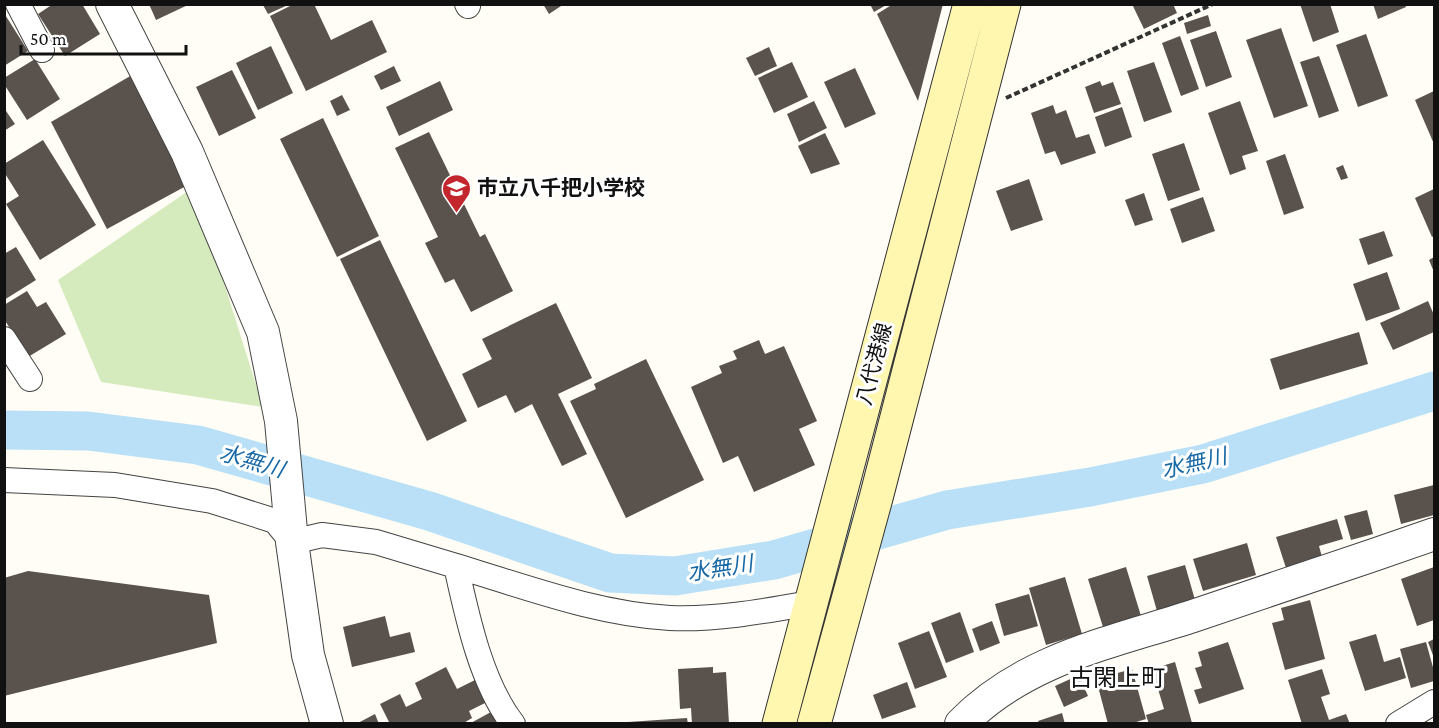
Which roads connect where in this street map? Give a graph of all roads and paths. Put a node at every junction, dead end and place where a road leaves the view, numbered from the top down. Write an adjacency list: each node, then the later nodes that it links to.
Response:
1 (18, 4): 6 (street)
2 (112, 4): 12 (street)
3 (970, 4): 14 (main road, 八代港線)
4 (1004, 4): 7 (main road, 八代港線)
5 (1214, 4): 7 (path)
6 (42, 50)
7 (978, 106): 19 (main road, 八代港線)
8 (4, 339): 9 (street)
9 (30, 379)
10 (4, 480): 12 (street)
11 (1434, 534): 20 (street)
12 (292, 542): 13 (street); 16 (street)
13 (456, 566): 14 (street); 17 (street)
14 (812, 603): 18 (main road, 八代港線)
15 (1434, 702): 21 (street)
16 (327, 723)
17 (513, 723)
18 (779, 723)
19 (814, 723)
20 (961, 723)
21 (1398, 723)

